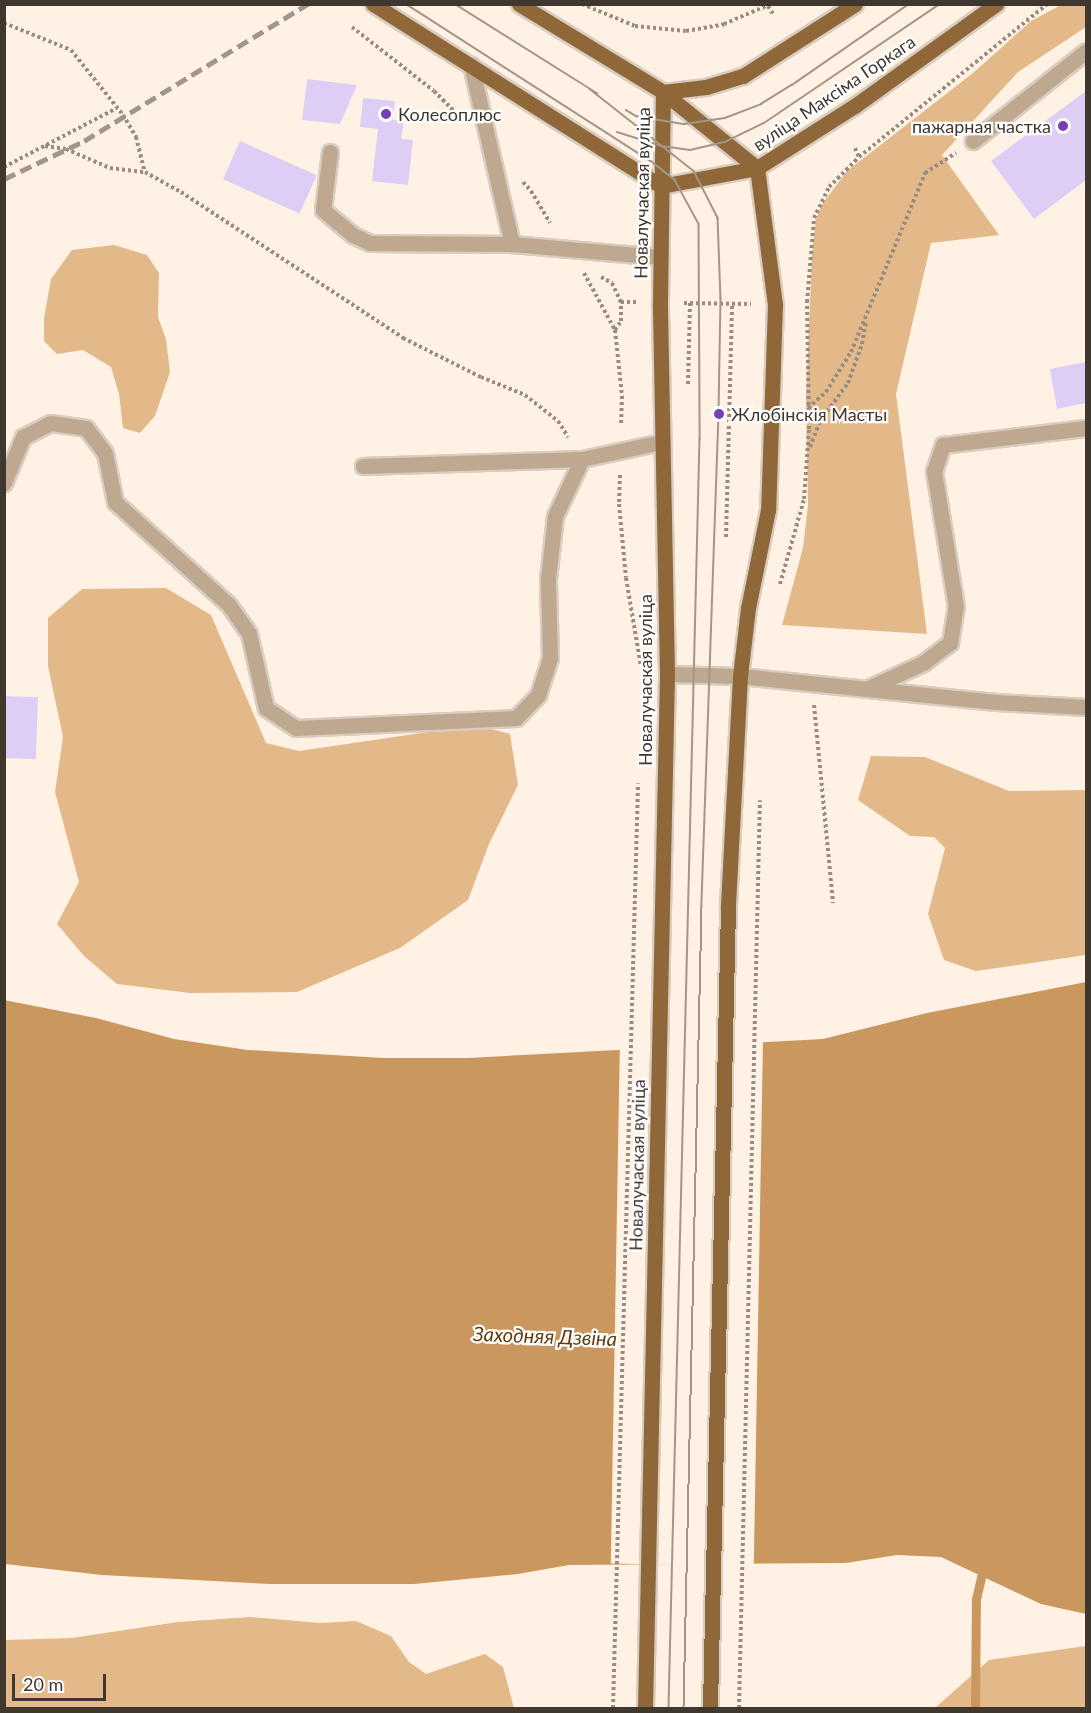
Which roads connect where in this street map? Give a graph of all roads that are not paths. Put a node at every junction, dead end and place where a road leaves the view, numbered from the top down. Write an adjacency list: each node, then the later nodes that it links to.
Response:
1 (373, 4): 6 (main road)
2 (519, 4): 7 (main road)
3 (855, 4): 7 (main road)
4 (996, 4): 10 (main road, вуліца Максіма Горкага)
5 (1086, 51): 8 (lane)
6 (471, 65): 11 (main road); 12 (lane)
7 (663, 92): 10 (main road, Новалучаская вуліца); 11 (main road, Новалучаская вуліца)
8 (973, 141)
9 (330, 152): 12 (lane)
10 (757, 168): 11 (main road, вуліца Максіма Горкага); 20 (main road)
11 (661, 186): 13 (main road, Новалучаская вуліца)
12 (512, 244): 13 (lane)
13 (660, 257): 15 (main road, Новалучаская вуліца)
14 (1086, 428): 21 (lane)
15 (661, 442): 16 (lane); 19 (main road, Новалучаская вуліца)
16 (582, 459): 17 (lane); 18 (lane)
17 (363, 466)
18 (4, 483)
19 (668, 674): 20 (lane); 23 (main road, Новалучаская вуліца)
20 (740, 676): 21 (lane); 24 (main road)
21 (866, 689): 22 (lane)
22 (1086, 707)
23 (645, 1708)
24 (710, 1708)

